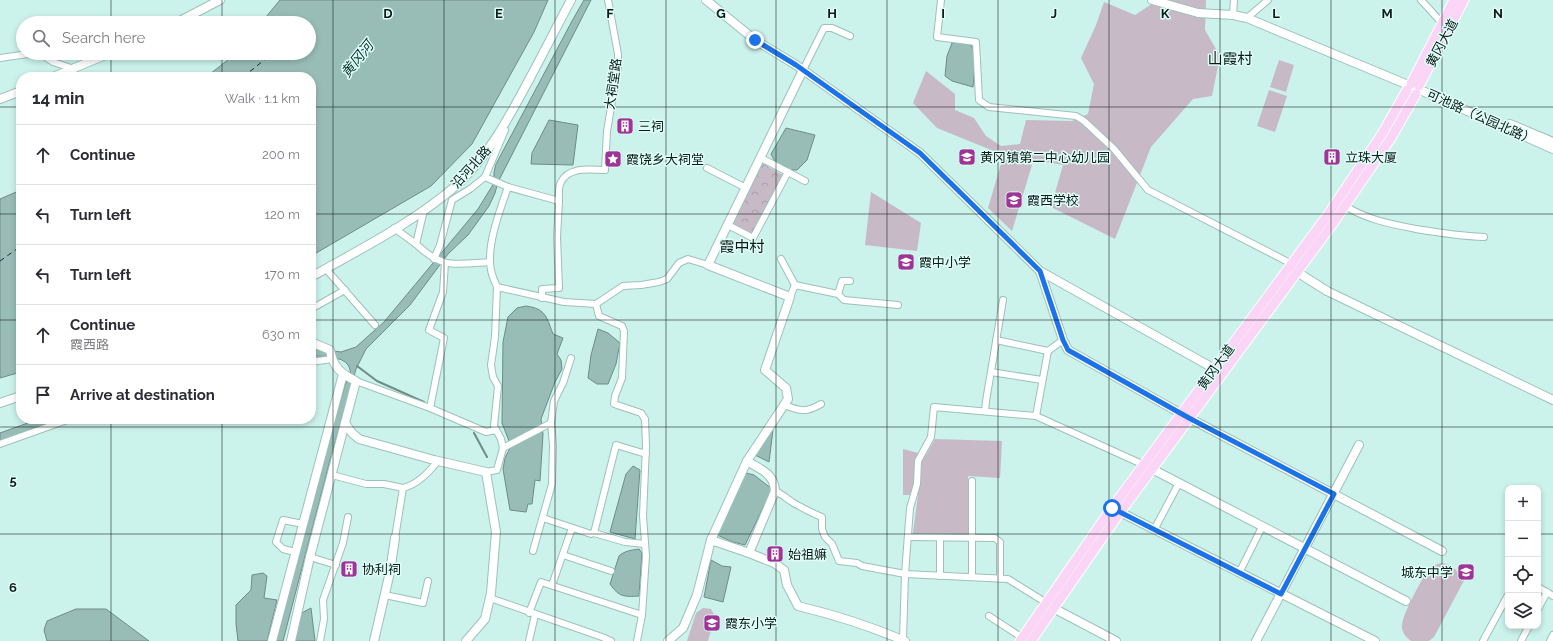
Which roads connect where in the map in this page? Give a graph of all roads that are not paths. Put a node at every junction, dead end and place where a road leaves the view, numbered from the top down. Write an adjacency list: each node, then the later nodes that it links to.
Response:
1 (220, 0): 13 (street)
2 (571, 0): 27 (street, 沿河北路)
3 (608, 0): 37 (street, 大祠堂路)
4 (707, 0): 22 (street)
5 (941, 0): 48 (street)
6 (1152, 0): 12 (street)
7 (1234, 0): 12 (street)
8 (1268, 0): 14 (street)
9 (1420, 0): 15 (street)
10 (1454, 0): 24 (main road, 黄冈大道)
11 (1464, 0): 24 (main road, 黄冈大道)
12 (1233, 15): 14 (street)
13 (189, 16)
14 (1247, 18): 24 (street)
15 (1442, 22)
16 (850, 36): 22 (street)
17 (16, 56): 18 (street)
18 (0, 58)
19 (50, 60): 21 (street)
20 (94, 60): 21 (street)
21 (74, 69): 23 (street)
22 (803, 70): 30 (street); 51 (street)
23 (66, 72)
24 (1412, 86): 28 (street, 可池路（公园北路）); 29 (street, 可池路（公园北路）); 150 (main road, 黄冈大道); 161 (main road, 黄冈大道)
25 (16, 92): 26 (street)
26 (0, 99)
27 (511, 114): 33 (street); 39 (street, 沿河北路)
28 (1553, 142)
29 (1553, 149)
30 (761, 158): 32 (street); 36 (street)
31 (707, 168): 36 (street)
32 (788, 172): 34 (street); 40 (street)
33 (485, 176): 35 (street); 44 (street)
34 (805, 181)
35 (508, 188): 37 (street); 46 (street)
36 (746, 188): 40 (street)
37 (559, 201): 60 (street)
38 (1345, 206): 42 (street)
39 (424, 210): 41 (street, 沿河北路); 43 (street)
40 (728, 225): 49 (street)
41 (394, 228): 43 (street); 50 (street, 沿河北路)
42 (1484, 237)
43 (416, 244): 44 (street)
44 (435, 259): 47 (street)
45 (781, 259): 55 (street)
46 (490, 262): 47 (street); 56 (street)
47 (444, 263): 83 (street)
48 (1290, 263)
49 (708, 265): 59 (street); 62 (street)
50 (326, 269): 53 (street, 沿河北路); 57 (street)
51 (1040, 271): 67 (street); 73 (street)
52 (1297, 272): 79 (street)
53 (316, 275)
54 (850, 281): 58 (street)
55 (795, 284): 58 (street); 59 (street)
56 (497, 288): 60 (street); 89 (street)
57 (344, 290): 64 (street); 65 (street)
58 (838, 294): 63 (street)
59 (790, 297): 82 (street)
60 (542, 298): 62 (street)
61 (1003, 300): 66 (street)
62 (596, 304): 93 (street)
63 (898, 305)
64 (316, 306)
65 (376, 325)
66 (996, 340): 69 (street); 74 (street)
67 (1063, 340): 69 (street); 104 (street)
68 (316, 344): 71 (street)
69 (1048, 351): 76 (street)
70 (571, 358): 87 (street)
71 (332, 359): 72 (street); 75 (street)
72 (316, 361)
73 (1213, 368)
74 (991, 372): 76 (street); 84 (street)
75 (343, 374): 77 (street); 108 (street)
76 (1042, 380): 85 (street)
77 (356, 381): 83 (street); 86 (street)
78 (16, 398): 80 (street)
79 (1553, 400)
80 (0, 403)
81 (821, 404): 82 (street)
82 (784, 405): 95 (street)
83 (430, 408): 89 (street)
84 (985, 411): 85 (street); 113 (street)
85 (1036, 416): 96 (street)
86 (345, 423): 94 (street); 99 (street)
87 (551, 423): 92 (street); 107 (street)
88 (56, 424): 90 (street)
89 (496, 430): 92 (street)
90 (0, 444)
91 (1359, 445): 104 (street)
92 (503, 448): 98 (street)
93 (646, 454): 112 (street); 118 (street)
94 (438, 461): 98 (street); 102 (street)
95 (747, 461): 103 (street); 117 (street)
96 (1142, 464)
97 (1152, 469): 101 (street)
98 (486, 472): 139 (street)
99 (332, 475): 102 (street); 125 (street)
100 (972, 481): 116 (street)
101 (1179, 483): 109 (street); 111 (street)
102 (403, 488): 114 (street)
103 (775, 491): 123 (street); 129 (street)
104 (1334, 494): 119 (street); 121 (street)
105 (1112, 508): 111 (street)
106 (348, 517): 126 (street)
107 (542, 518): 110 (street); 120 (street)
108 (303, 524): 122 (street); 122 (street)
109 (1262, 527): 119 (street); 128 (street)
110 (572, 528): 112 (street); 124 (street)
111 (1154, 530): 128 (street)
112 (594, 533): 118 (street)
113 (908, 537): 115 (street); 129 (street)
114 (395, 538): 136 (street)
115 (940, 538): 116 (street); 130 (street)
116 (972, 538): 131 (street); 132 (street)
117 (711, 540): 123 (street); 160 (street)
118 (645, 544): 146 (street)
119 (1305, 549): 137 (street); 140 (street)
120 (532, 551)
121 (1442, 551)
122 (295, 552): 152 (street)
123 (749, 553): 151 (street)
124 (563, 555): 127 (street); 134 (street)
125 (310, 557): 126 (street); 153 (street)
126 (336, 564): 154 (street)
127 (611, 571)
128 (1239, 573): 137 (street)
129 (905, 574): 130 (street); 151 (street)
130 (940, 576): 131 (street)
131 (972, 577): 132 (street)
132 (1000, 578): 142 (street)
133 (428, 581): 136 (street)
134 (552, 585): 145 (street); 146 (street)
135 (1541, 589): 138 (street)
136 (385, 594): 155 (street)
137 (1281, 594): 163 (street); 164 (street)
138 (1550, 594): 143 (street)
139 (490, 598): 145 (street); 156 (street)
140 (1406, 601)
141 (1505, 601): 165 (street)
142 (1045, 602)
143 (1541, 605)
144 (1055, 609): 162 (street)
145 (532, 614): 157 (street); 158 (street)
146 (642, 615): 159 (street)
147 (989, 616): 150 (street)
148 (1527, 629): 166 (street)
149 (1553, 635): 167 (street)
150 (1021, 639)
151 (904, 640)
152 (272, 641)
153 (291, 641)
154 (320, 641)
155 (374, 641)
156 (466, 641)
157 (529, 641)
158 (611, 641)
159 (637, 641)
160 (668, 641)
161 (1031, 641)
162 (1116, 641)
163 (1256, 641)
164 (1375, 641)
165 (1483, 641)
166 (1521, 641)
167 (1550, 641)

